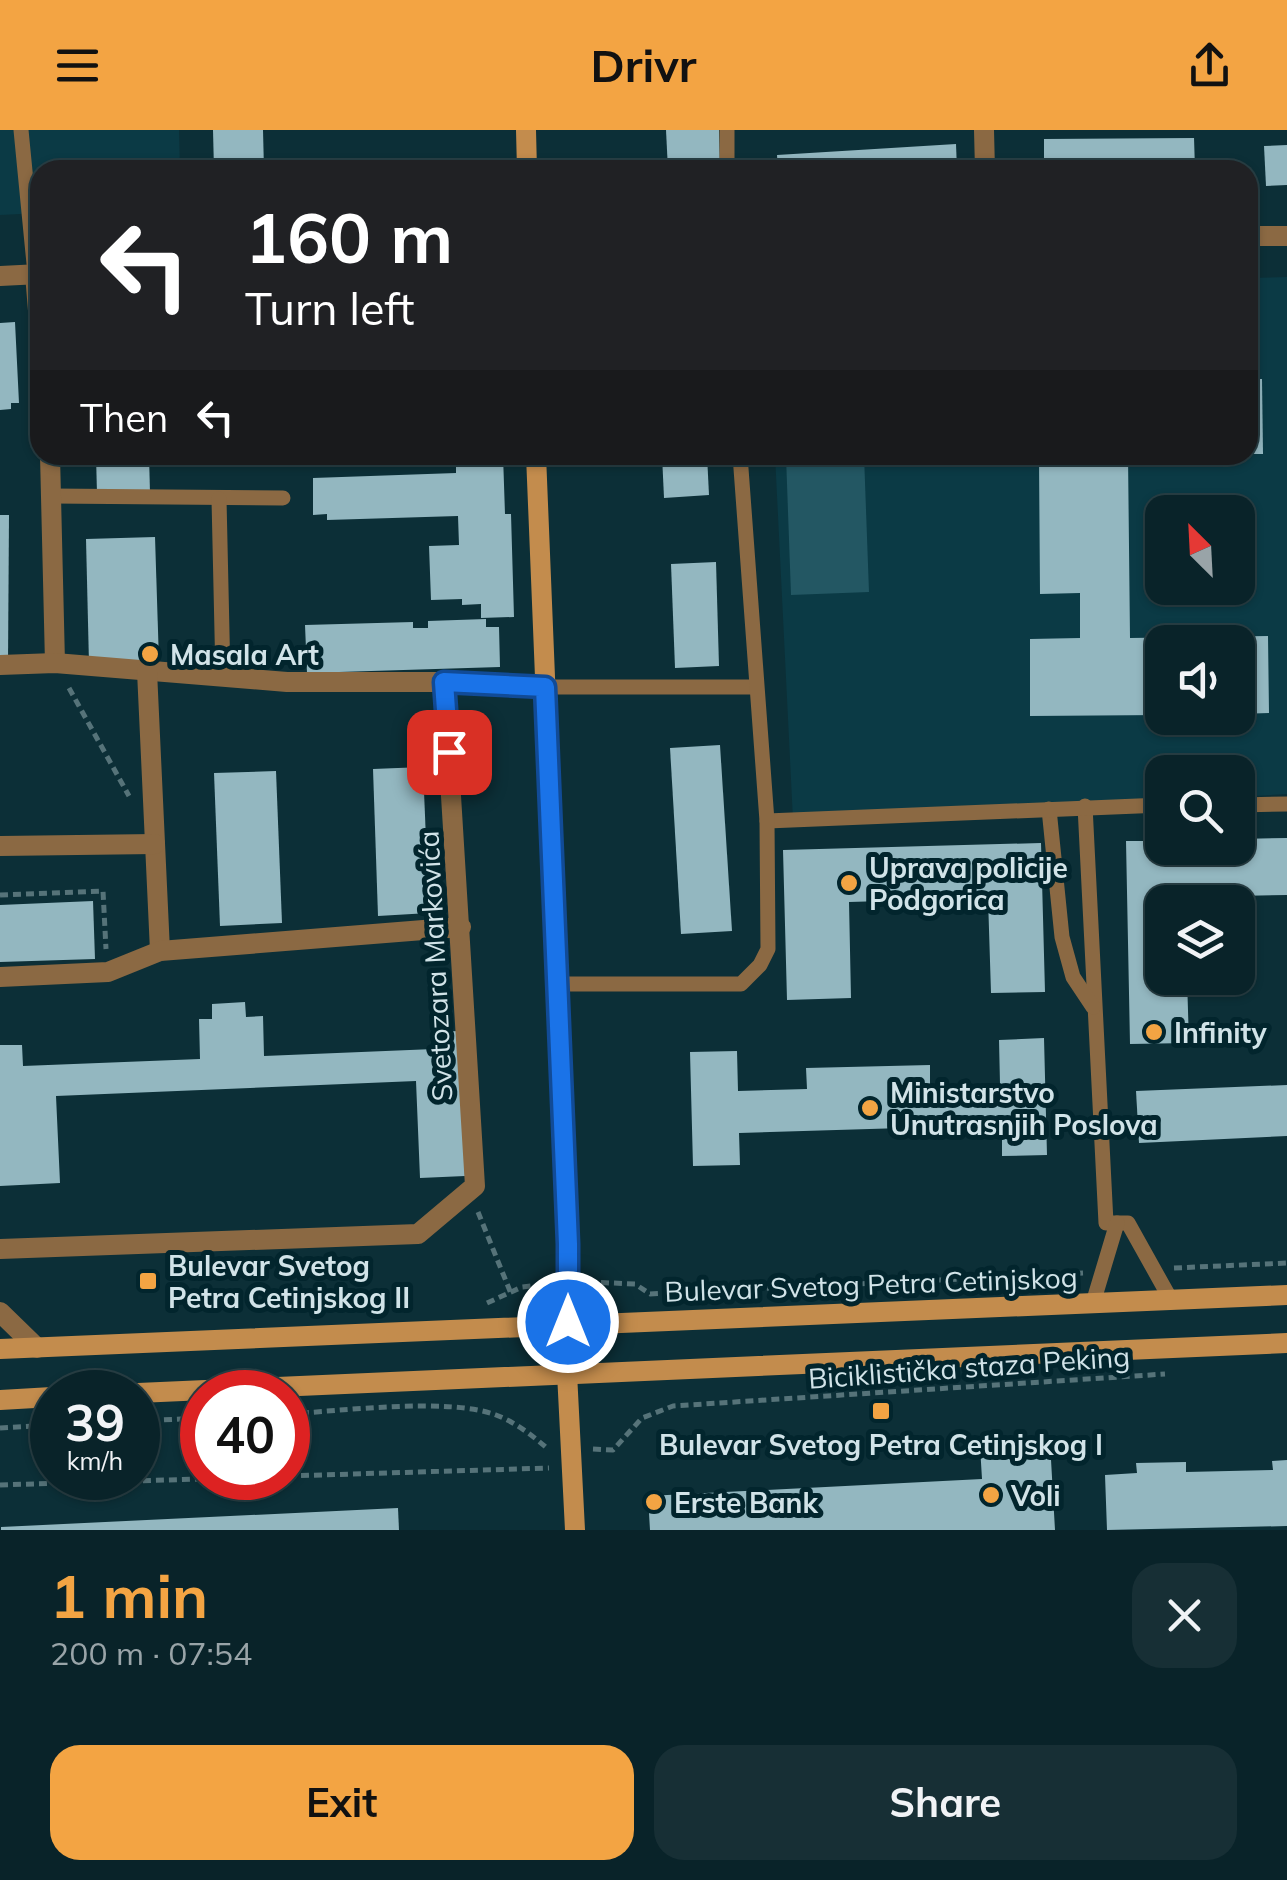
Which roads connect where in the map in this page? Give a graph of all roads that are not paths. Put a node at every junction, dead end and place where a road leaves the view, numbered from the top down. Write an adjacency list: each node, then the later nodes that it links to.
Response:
1 (21, 130): 8 (lane)
2 (526, 130): 5 (main road)
3 (727, 130): 6 (lane)
4 (984, 130): 7 (street)
5 (527, 160)
6 (727, 160)
7 (985, 160)
8 (30, 206)
9 (1258, 236): 10 (street)
10 (1287, 236)
11 (30, 274): 12 (street)
12 (0, 276)
13 (50, 465): 16 (street)
14 (536, 465): 24 (main road)
15 (741, 465): 25 (lane)
16 (52, 496): 17 (lane); 19 (street)
17 (219, 498): 18 (lane); 22 (lane)
18 (284, 498)
19 (55, 663): 20 (street); 21 (street)
20 (0, 664)
21 (146, 670): 22 (street); 32 (street)
22 (223, 677): 23 (street)
23 (444, 682): 24 (street); 34 (street, Svetozara Markovića)
24 (545, 687): 25 (lane); 37 (main road)
25 (755, 687): 31 (lane)
26 (1287, 804): 28 (lane)
27 (1145, 805): 29 (lane)
28 (1255, 805)
29 (1085, 806): 30 (lane); 38 (lane)
30 (1049, 809): 31 (lane); 38 (lane)
31 (767, 821): 37 (lane)
32 (155, 844): 33 (street); 35 (street)
33 (0, 846)
34 (460, 927): 35 (street); 40 (street, Svetozara Markovića)
35 (160, 950): 36 (street)
36 (0, 977)
37 (558, 984): 45 (main road)
38 (1095, 1010): 39 (lane)
39 (1123, 1222): 42 (lane); 43 (lane)
40 (0, 1249)
41 (1287, 1294): 42 (main road, Bulevar Svetog Petra Cetinjskog)
42 (1170, 1300): 43 (main road, Bulevar Svetog Petra Cetinjskog)
43 (1093, 1303): 45 (main road, Bulevar Svetog Petra Cetinjskog)
44 (0, 1312): 47 (street)
45 (568, 1322): 47 (main road, Bulevar Svetog Petra Cetinjskog); 49 (main road)
46 (1287, 1344): 49 (main road)
47 (37, 1348): 48 (main road, Bulevar Svetog Petra Cetinjskog)
48 (0, 1349)
49 (568, 1373): 50 (main road); 53 (main road)
50 (160, 1392)
51 (30, 1398): 52 (main road)
52 (0, 1400)
53 (575, 1530)

